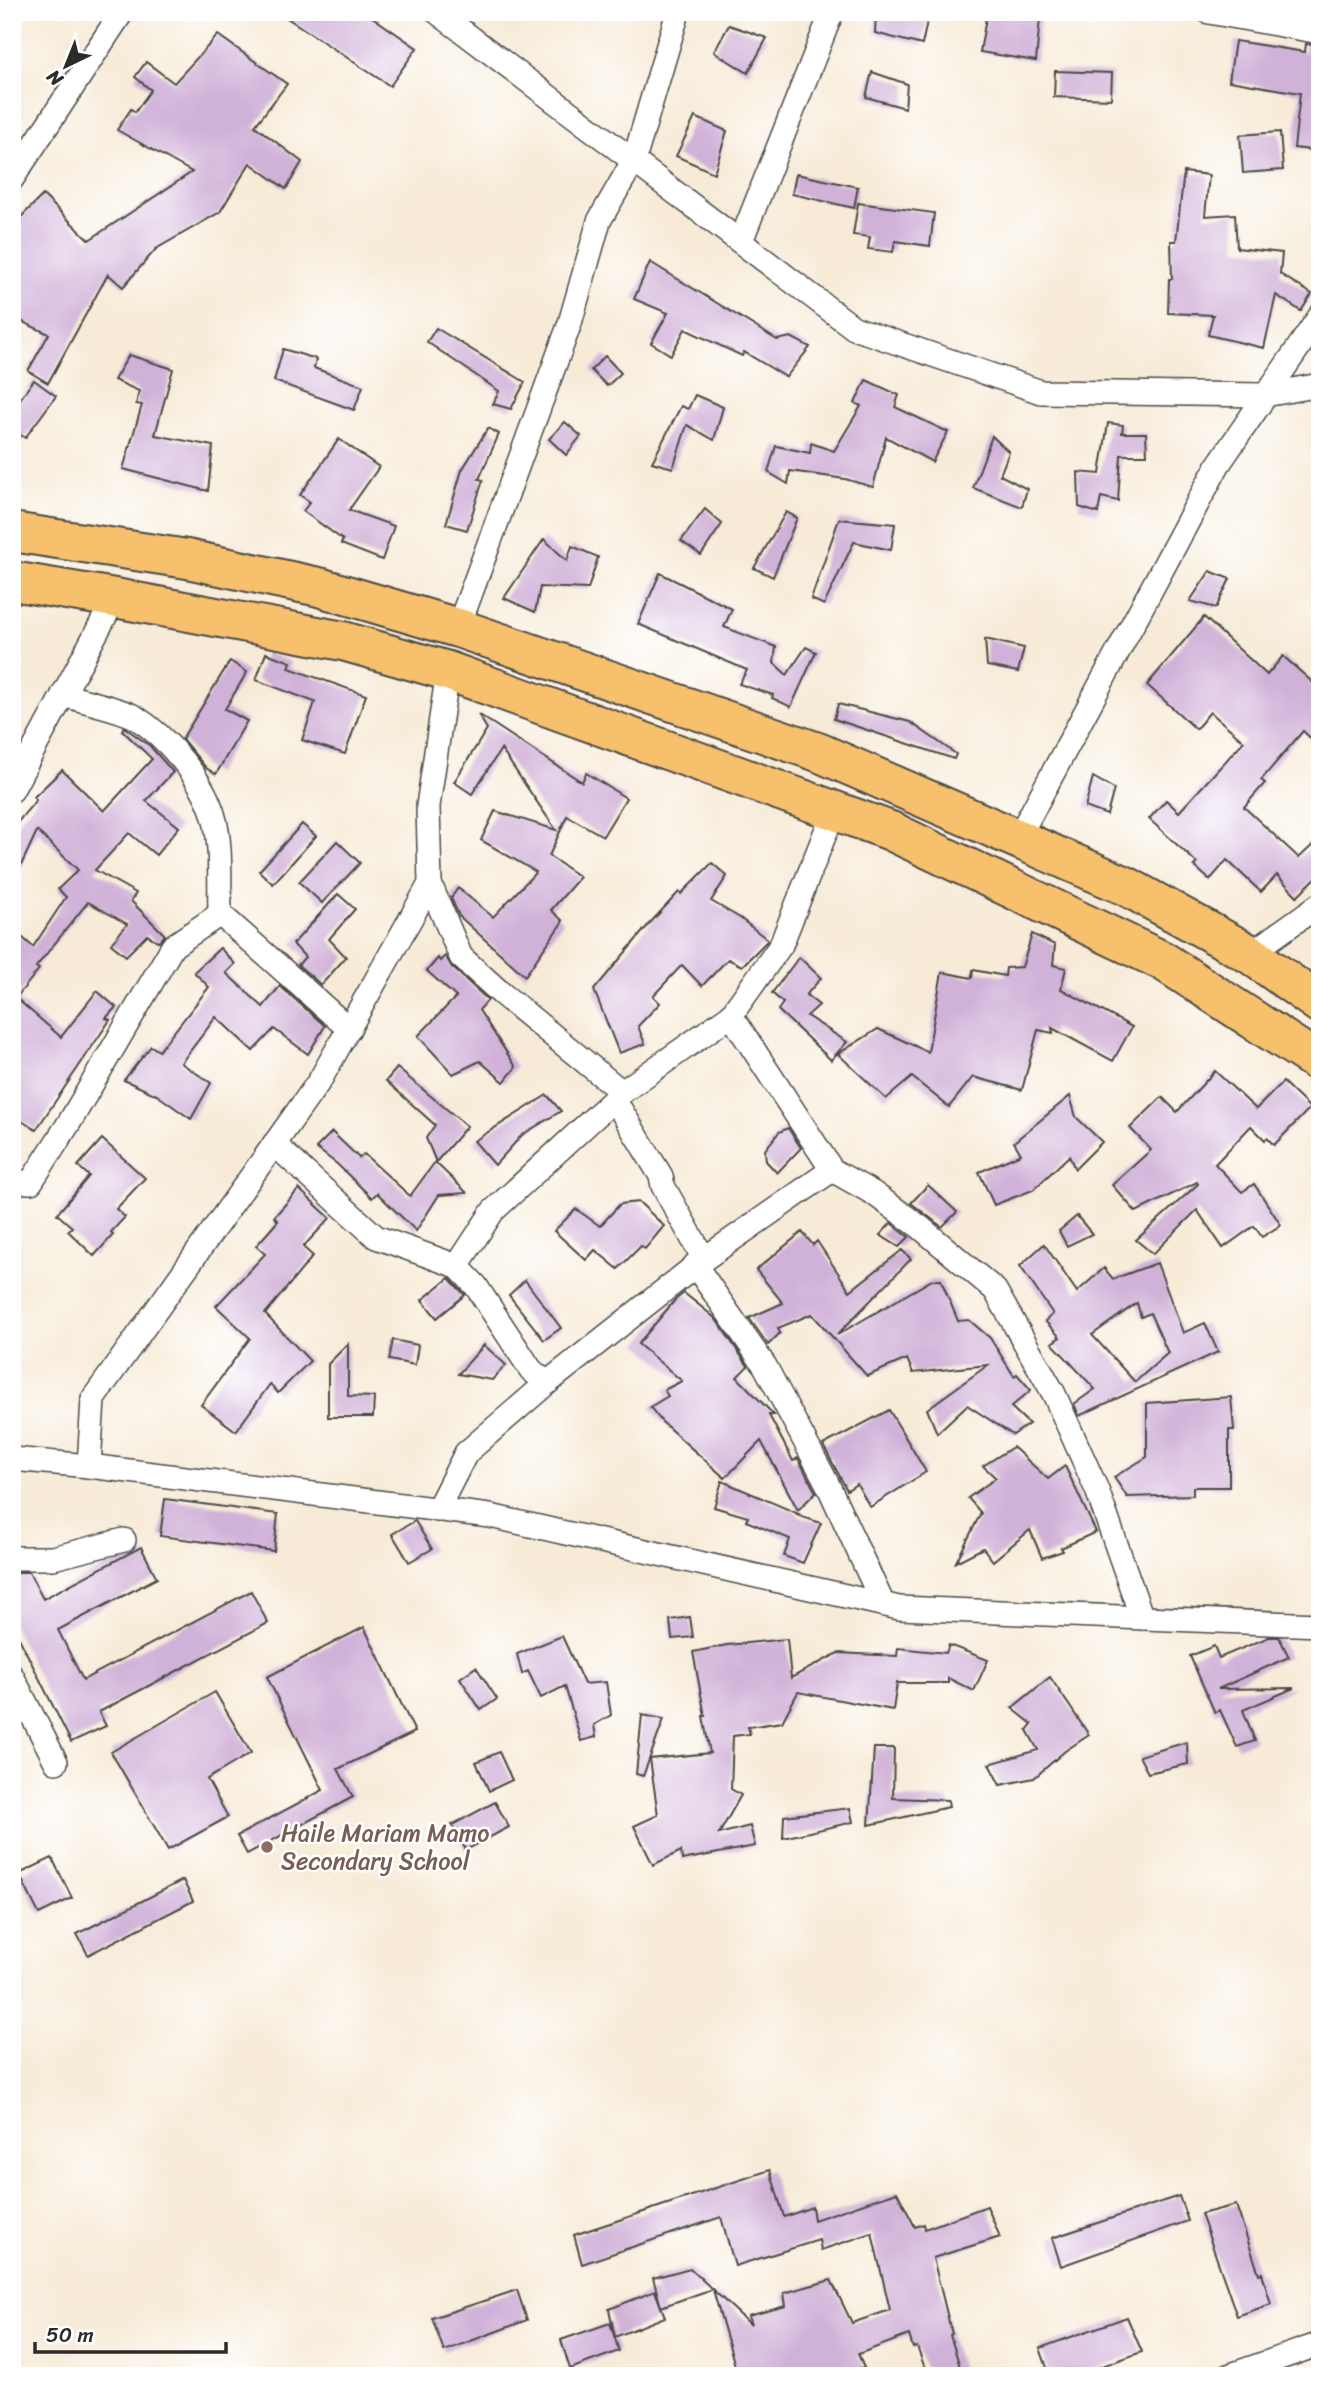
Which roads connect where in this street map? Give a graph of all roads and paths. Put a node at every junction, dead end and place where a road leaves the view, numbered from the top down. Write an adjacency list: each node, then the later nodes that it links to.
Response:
1 (121, 12): 8 (street)
2 (437, 12): 7 (street)
3 (678, 12): 7 (street)
4 (832, 12): 9 (street)
5 (1209, 12): 6 (street)
6 (1320, 32)
7 (634, 160): 9 (street); 16 (street)
8 (12, 179)
9 (741, 241): 12 (street)
10 (1320, 316): 12 (street)
11 (1320, 384): 12 (street)
12 (1265, 395): 21 (street)
13 (12, 531): 16 (highway)
14 (12, 582): 15 (highway)
15 (115, 598): 17 (highway); 18 (street)
16 (458, 628): 21 (highway)
17 (448, 671): 20 (highway); 22 (street)
18 (63, 695): 19 (street); 24 (street)
19 (12, 790)
20 (834, 811): 27 (street); 29 (highway)
21 (1017, 838): 25 (highway)
22 (430, 884): 28 (street); 30 (street)
23 (1320, 904): 25 (street)
24 (220, 914): 28 (street); 33 (street)
25 (1250, 954): 26 (highway)
26 (1320, 1004)
27 (731, 1015): 30 (street); 32 (street)
28 (349, 1029): 31 (street)
29 (1320, 1063)
30 (618, 1096): 34 (street); 35 (street)
31 (274, 1144): 35 (street); 38 (street)
32 (832, 1170): 34 (street); 43 (street)
33 (12, 1182)
34 (699, 1262): 36 (street); 42 (street)
35 (457, 1266): 36 (street)
36 (547, 1383): 39 (street)
37 (12, 1459): 38 (street)
38 (89, 1466): 39 (street)
39 (437, 1510): 42 (street)
40 (124, 1540): 41 (street)
41 (12, 1558)
42 (883, 1604): 43 (street)
43 (1142, 1618): 44 (street)
44 (1320, 1625)
45 (12, 1676): 46 (street)
46 (56, 1762)
47 (1320, 2344): 48 (street)
48 (1228, 2376)

